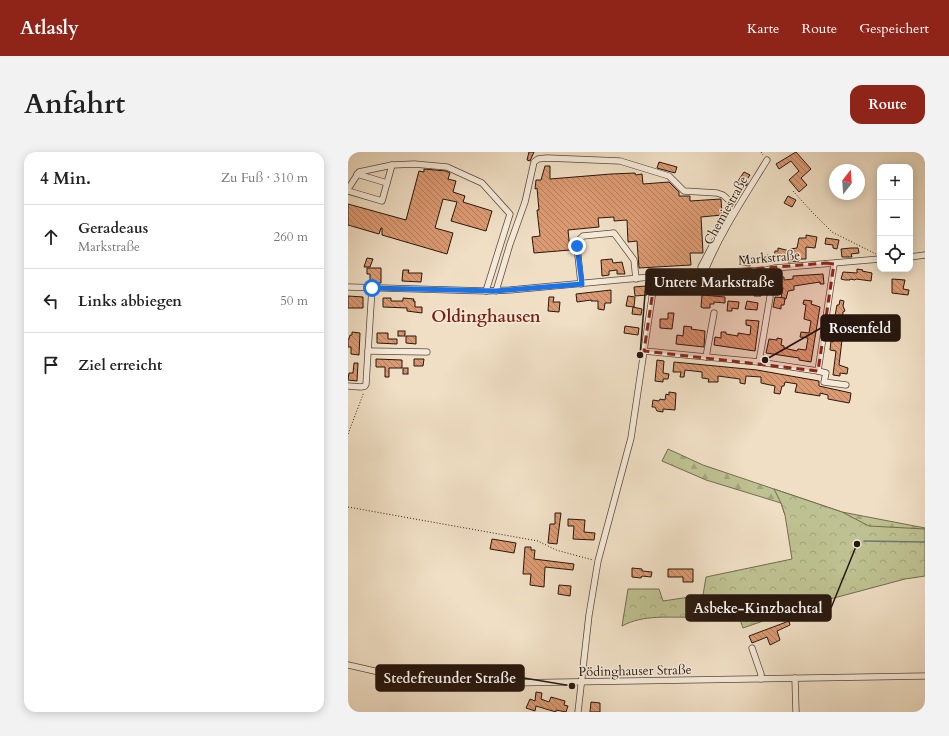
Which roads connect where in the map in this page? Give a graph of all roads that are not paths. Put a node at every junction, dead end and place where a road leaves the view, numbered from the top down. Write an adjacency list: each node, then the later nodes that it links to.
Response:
1 (767, 160): 10 (street, Chemiestraße)
2 (392, 165): 3 (street); 4 (street); 16 (street)
3 (357, 174): 4 (street); 5 (street)
4 (387, 183): 5 (street)
5 (348, 190)
6 (925, 255): 8 (street)
7 (877, 257): 9 (street, Markstraße)
8 (913, 257)
9 (834, 264): 10 (street, Markstraße); 25 (street)
10 (704, 273): 11 (street, Markstraße); 17 (street)
11 (655, 277): 12 (street, Markstraße); 21 (street)
12 (636, 279): 13 (street, Markstraße); 13 (street)
13 (582, 284): 17 (street, Markstraße)
14 (348, 287): 15 (street, Markstraße)
15 (372, 288): 16 (street, Markstraße); 20 (street)
16 (486, 291): 17 (street, Markstraße)
17 (496, 291)
18 (770, 297): 24 (street)
19 (714, 313): 23 (street)
20 (368, 351): 22 (street); 27 (street)
21 (644, 351): 23 (street); 33 (street)
22 (427, 352)
23 (706, 357): 24 (street)
24 (759, 362): 25 (street)
25 (818, 371): 26 (street)
26 (846, 385)
27 (348, 386)
28 (752, 648): 32 (street)
29 (348, 665): 33 (street, Pödinghauser Straße)
30 (925, 676): 31 (street, Pödinghauser Straße)
31 (796, 678): 32 (street, Pödinghauser Straße); 35 (street)
32 (761, 679): 33 (street, Pödinghauser Straße)
33 (581, 682): 34 (street)
34 (578, 712)
35 (796, 712)

